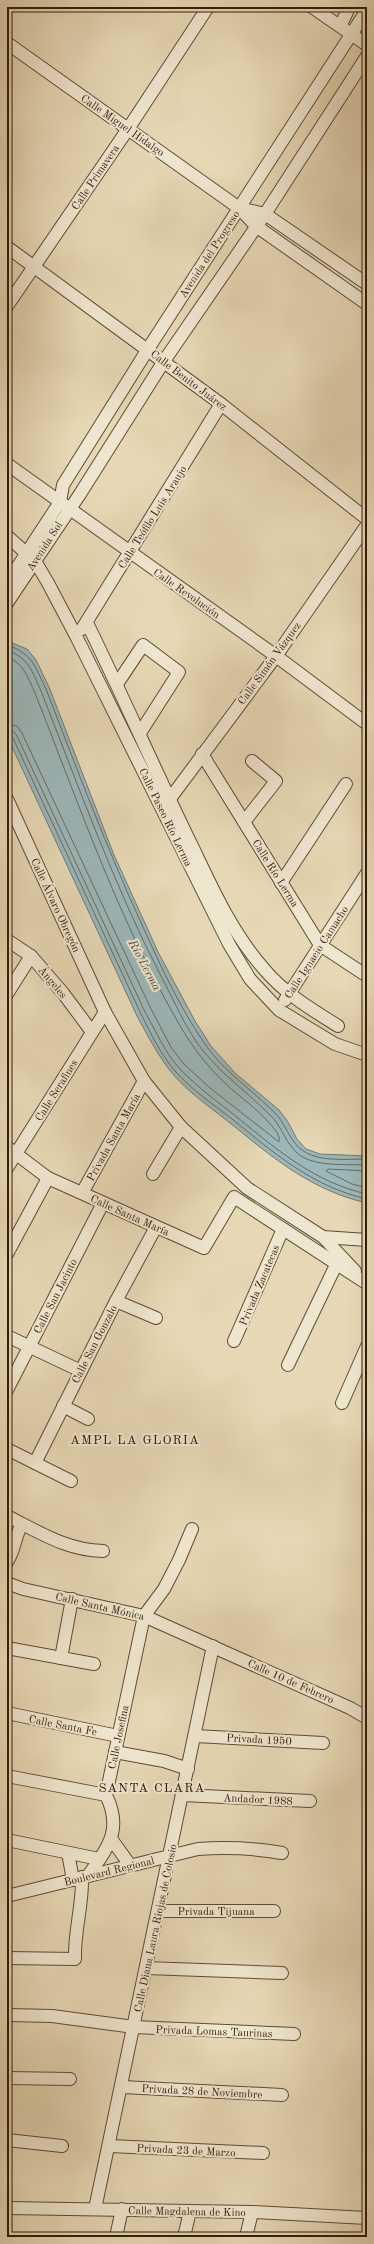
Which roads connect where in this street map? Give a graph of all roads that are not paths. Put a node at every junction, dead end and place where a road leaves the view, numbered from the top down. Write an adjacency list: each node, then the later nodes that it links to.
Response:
1 (208, 7): 10 (street, Calle Primavera)
2 (312, 7): 5 (street)
3 (345, 7): 5 (street)
4 (367, 10): 6 (street, Avenida del Progreso)
5 (340, 26): 6 (street)
6 (351, 34): 8 (street); 11 (street, Avenida del Progreso)
7 (7, 43): 10 (street, Calle Miguel Hidalgo)
8 (367, 45)
9 (367, 56): 12 (street, Avenida del Progreso)
10 (128, 129): 11 (street, Calle Miguel Hidalgo); 15 (street, Calle Primavera)
11 (238, 208): 12 (street); 13 (street); 19 (street, Avenida del Progreso)
12 (265, 214): 13 (street, Avenida del Progreso); 16 (street)
13 (256, 226): 17 (street); 20 (street, Avenida del Progreso)
14 (7, 246): 15 (street, Calle Benito Juárez)
15 (34, 266): 18 (street, Calle Primavera); 19 (street, Calle Benito Juárez)
16 (367, 284)
17 (367, 304)
18 (7, 306)
19 (148, 349): 20 (street, Calle Benito Juárez); 23 (street, Avenida del Progreso)
20 (164, 361): 21 (street, Calle Benito Juárez); 23 (street, Avenida del Progreso)
21 (221, 404): 24 (street, Calle Benito Juárez); 26 (street, Calle Teófilo Luis Araujo)
22 (7, 464): 23 (street, Calle Revolución)
23 (64, 505): 26 (street, Calle Revolución); 27 (street, Avenida Sol)
24 (366, 517): 30 (street, Calle Simón Vázquez)
25 (7, 536): 27 (street, Calle Paseo Río Lerma)
26 (130, 552): 30 (street, Calle Revolución); 31 (street, Calle Teófilo Luis Araujo)
27 (30, 557): 28 (street, Avenida Sol); 48 (street, Calle Paseo Río Lerma)
28 (13, 579): 29 (street, Avenida Sol)
29 (7, 602)
30 (276, 656): 32 (street, Calle Revolución); 34 (street, Calle Simón Vázquez)
31 (117, 684): 33 (street); 33 (street)
32 (366, 720)
33 (140, 733): 38 (street)
34 (202, 754): 38 (street, Calle Simón Vázquez); 39 (street, Calle Río Lerma)
35 (252, 761): 39 (street)
36 (346, 784): 41 (street)
37 (7, 799): 49 (street, Calle Álvaro Obregón)
38 (169, 800): 47 (street)
39 (244, 822): 41 (street, Calle Río Lerma)
40 (367, 874): 43 (street, Calle Ignacio Camacho)
41 (282, 883): 43 (street, Calle Río Lerma)
42 (7, 940): 44 (street, Ángeles)
43 (320, 945): 45 (street, Calle Río Lerma); 47 (street, Calle Ignacio Camacho)
44 (31, 956): 46 (street); 51 (street, Ángeles)
45 (367, 976)
46 (7, 994)
47 (289, 994): 48 (street, Calle Ignacio Camacho); 50 (street)
48 (279, 1010): 52 (street, Calle Paseo Río Lerma)
49 (105, 1012): 51 (street, Calle Serafines); 53 (street, Calle Álvaro Obregón)
50 (338, 1026)
51 (92, 1032): 55 (street, Calle Serafines)
52 (367, 1055)
53 (144, 1081): 54 (street, Calle Álvaro Obregón); 59 (street, Privada Santa María)
54 (181, 1127): 57 (street); 63 (street, Calle Álvaro Obregón)
55 (12, 1151): 56 (street, Calle Serafines); 58 (street, Calle Santa María)
56 (7, 1168)
57 (153, 1174)
58 (48, 1178): 59 (street, Calle Santa María); 65 (street)
59 (82, 1193): 60 (street, Calle Santa María)
60 (103, 1203): 61 (street, Calle Santa María); 73 (street, Calle San Jacinto)
61 (156, 1227): 62 (street, Calle Santa María); 68 (street, Calle San Gonzalo)
62 (283, 1229): 66 (street); 71 (street, Privada Zacatecas)
63 (323, 1237): 64 (street); 67 (street)
64 (367, 1240)
65 (7, 1254)
66 (336, 1265): 67 (street); 74 (street)
67 (367, 1283)
68 (116, 1301): 69 (street); 75 (street, Calle San Gonzalo)
69 (156, 1318)
70 (7, 1336): 73 (street)
71 (234, 1341)
72 (367, 1346): 77 (street)
73 (29, 1347): 75 (street); 76 (street, Calle San Jacinto)
74 (288, 1365)
75 (81, 1371): 78 (street, Calle San Gonzalo)
76 (7, 1390)
77 (342, 1403)
78 (63, 1406): 79 (street); 81 (street, Calle San Gonzalo)
79 (88, 1419)
80 (7, 1449): 81 (street)
81 (35, 1463): 82 (street)
82 (71, 1481)
83 (7, 1516): 84 (street)
84 (22, 1524): 86 (street); 87 (street)
85 (192, 1529): 90 (street)
86 (103, 1551)
87 (7, 1562)
88 (7, 1583): 89 (street, Calle Santa Mónica)
89 (72, 1599): 90 (street, Calle Santa Mónica); 93 (street)
90 (144, 1616): 91 (street, Calle Santa Mónica); 97 (street, Calle Josefina)
91 (213, 1646): 96 (street, Calle 10 de Febrero); 98 (street, Calle Diana Laura Riojas de Colosio)
92 (7, 1648): 93 (street)
93 (61, 1658): 94 (street)
94 (94, 1664)
95 (7, 1714): 97 (street, Calle Santa Fe)
96 (367, 1718)
97 (118, 1736): 100 (street, Calle Josefina)
98 (194, 1736): 99 (street, Privada 1950); 101 (street, Calle Diana Laura Riojas de Colosio)
99 (323, 1743)
100 (115, 1752): 101 (street); 103 (street, Calle Josefina)
101 (188, 1769): 104 (street, Calle Diana Laura Riojas de Colosio)
102 (7, 1776): 103 (street)
103 (106, 1795): 107 (street)
104 (182, 1795): 105 (street, Andador 1988); 110 (street, Calle Diana Laura Riojas de Colosio)
105 (310, 1801)
106 (7, 1840): 108 (street)
107 (112, 1840): 111 (street); 112 (street)
108 (68, 1853): 111 (street); 113 (street)
109 (282, 1853): 110 (street, Boulevard Regional)
110 (170, 1855): 112 (street, Boulevard Regional); 115 (street, Calle Diana Laura Riojas de Colosio)
111 (99, 1859): 113 (street)
112 (130, 1865): 113 (street, Boulevard Regional)
113 (81, 1878): 114 (street, Boulevard Regional); 117 (street)
114 (7, 1896)
115 (158, 1911): 116 (street, Privada Tijuana); 118 (street, Calle Diana Laura Riojas de Colosio)
116 (274, 1911)
117 (7, 1958)
118 (146, 1968): 119 (street); 121 (street, Calle Diana Laura Riojas de Colosio)
119 (282, 1973)
120 (7, 2014): 121 (street, Privada Lomas Taurinas)
121 (134, 2027): 122 (street, Privada Lomas Taurinas); 125 (street, Calle Diana Laura Riojas de Colosio)
122 (294, 2034)
123 (7, 2078): 124 (street)
124 (70, 2079)
125 (122, 2087): 126 (street, Privada 28 de Noviembre); 129 (street, Calle Diana Laura Riojas de Colosio)
126 (282, 2095)
127 (7, 2140): 128 (street)
128 (62, 2146)
129 (110, 2146): 130 (street, Privada 23 de Marzo); 132 (street, Calle Diana Laura Riojas de Colosio)
130 (263, 2153)
131 (7, 2208): 132 (street, Calle Magdalena de Kino)
132 (95, 2209): 133 (street, Calle Magdalena de Kino)
133 (122, 2209): 134 (street, Calle Magdalena de Kino); 137 (street)
134 (190, 2211): 135 (street, Calle Magdalena de Kino); 138 (street)
135 (252, 2212): 136 (street, Calle Magdalena de Kino); 139 (street)
136 (367, 2218)
137 (116, 2237)
138 (184, 2237)
139 (246, 2237)

